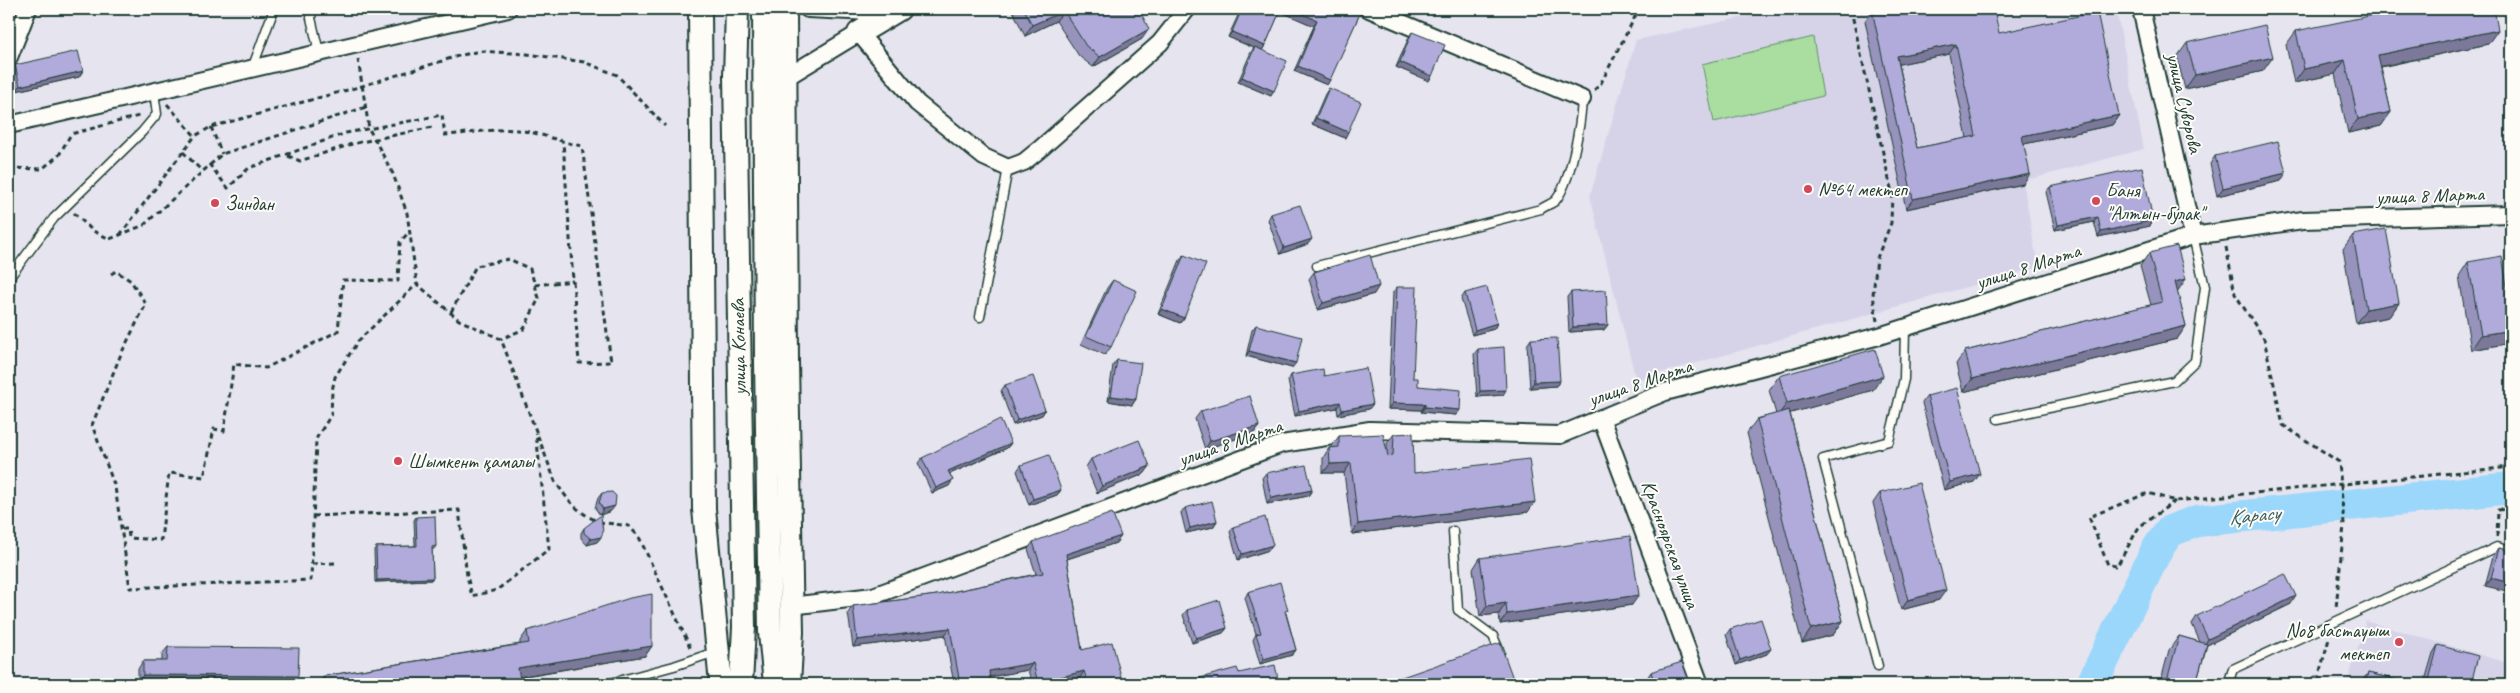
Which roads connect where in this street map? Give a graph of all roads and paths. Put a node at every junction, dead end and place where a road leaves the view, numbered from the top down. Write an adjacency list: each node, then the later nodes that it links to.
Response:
1 (28, 9): 19 (street)
2 (274, 9): 20 (lane)
3 (312, 9): 18 (lane)
4 (508, 9): 17 (street)
5 (700, 9): 76 (main road, улица Конаева)
6 (738, 9): 83 (main road, улица Конаева)
7 (764, 9): 84 (main road, улица Конаева)
8 (785, 9): 21 (main road)
9 (808, 9): 15 (street)
10 (1187, 9): 41 (street)
11 (1369, 9): 24 (street)
12 (1639, 9): 24 (path)
13 (1853, 9): 58 (path)
14 (2141, 9): 48 (street, улица Суворова)
15 (895, 11): 16 (main road)
16 (860, 33): 21 (street); 41 (street)
17 (355, 44): 18 (street); 22 (path)
18 (319, 52): 20 (street)
19 (9, 57)
20 (252, 69): 23 (street)
21 (785, 78): 74 (main road)
22 (362, 86): 25 (path); 29 (path); 30 (path)
23 (154, 92): 27 (lane); 28 (street)
24 (1582, 99): 49 (lane)
25 (366, 107): 32 (path); 37 (path)
26 (172, 109): 33 (path)
27 (156, 112): 40 (path); 43 (lane)
28 (9, 125)
29 (665, 126)
30 (211, 127): 33 (path); 37 (path)
31 (433, 127): 34 (path)
32 (369, 129): 34 (path); 35 (path); 38 (path)
33 (196, 136): 36 (path)
34 (374, 139): 38 (path); 45 (path)
35 (563, 142): 52 (path); 52 (path)
36 (183, 152): 42 (path); 47 (path)
37 (222, 154): 39 (path)
38 (288, 156): 39 (path)
39 (209, 164): 42 (path)
40 (9, 168)
41 (1008, 168): 56 (lane)
42 (201, 170): 47 (path)
43 (66, 205): 47 (path); 51 (lane)
44 (2511, 214): 46 (street, улица 8 Марта)
45 (410, 231): 53 (path); 68 (path)
46 (2224, 232): 48 (street, улица 8 Марта); 64 (path)
47 (120, 235)
48 (2193, 236): 57 (street, улица 8 Марта); 61 (lane)
49 (1317, 266)
50 (111, 274): 68 (path)
51 (9, 278)
52 (573, 281): 54 (path)
53 (417, 284): 55 (path); 67 (path)
54 (535, 284): 55 (path); 59 (path)
55 (451, 312): 59 (path)
56 (980, 317)
57 (1905, 328): 58 (street, улица 8 Марта); 79 (lane)
58 (1878, 336): 60 (street, улица 8 Марта)
59 (501, 339): 62 (path)
60 (1601, 418): 74 (street, улица 8 Марта); 86 (street, Красноярская улица)
61 (1998, 419)
62 (535, 425): 67 (path); 77 (path)
63 (2511, 467): 64 (path)
64 (2342, 484): 65 (path); 75 (path)
65 (2175, 501): 65 (path)
66 (2511, 509): 70 (path)
67 (313, 516): 73 (path)
68 (122, 529): 73 (path)
69 (1453, 531): 78 (lane)
70 (2497, 547): 71 (lane); 75 (lane)
71 (2511, 551)
72 (336, 563): 73 (path)
73 (312, 564)
74 (791, 606): 85 (main road)
75 (2334, 622): 80 (path); 87 (lane)
76 (716, 651): 77 (lane); 82 (main road, улица Конаева)
77 (696, 659): 81 (lane)
78 (1504, 660)
79 (1878, 666)
80 (2316, 683)
81 (606, 684)
82 (722, 684)
83 (741, 684)
84 (774, 684)
85 (789, 684)
86 (1700, 684)
87 (2228, 684)

